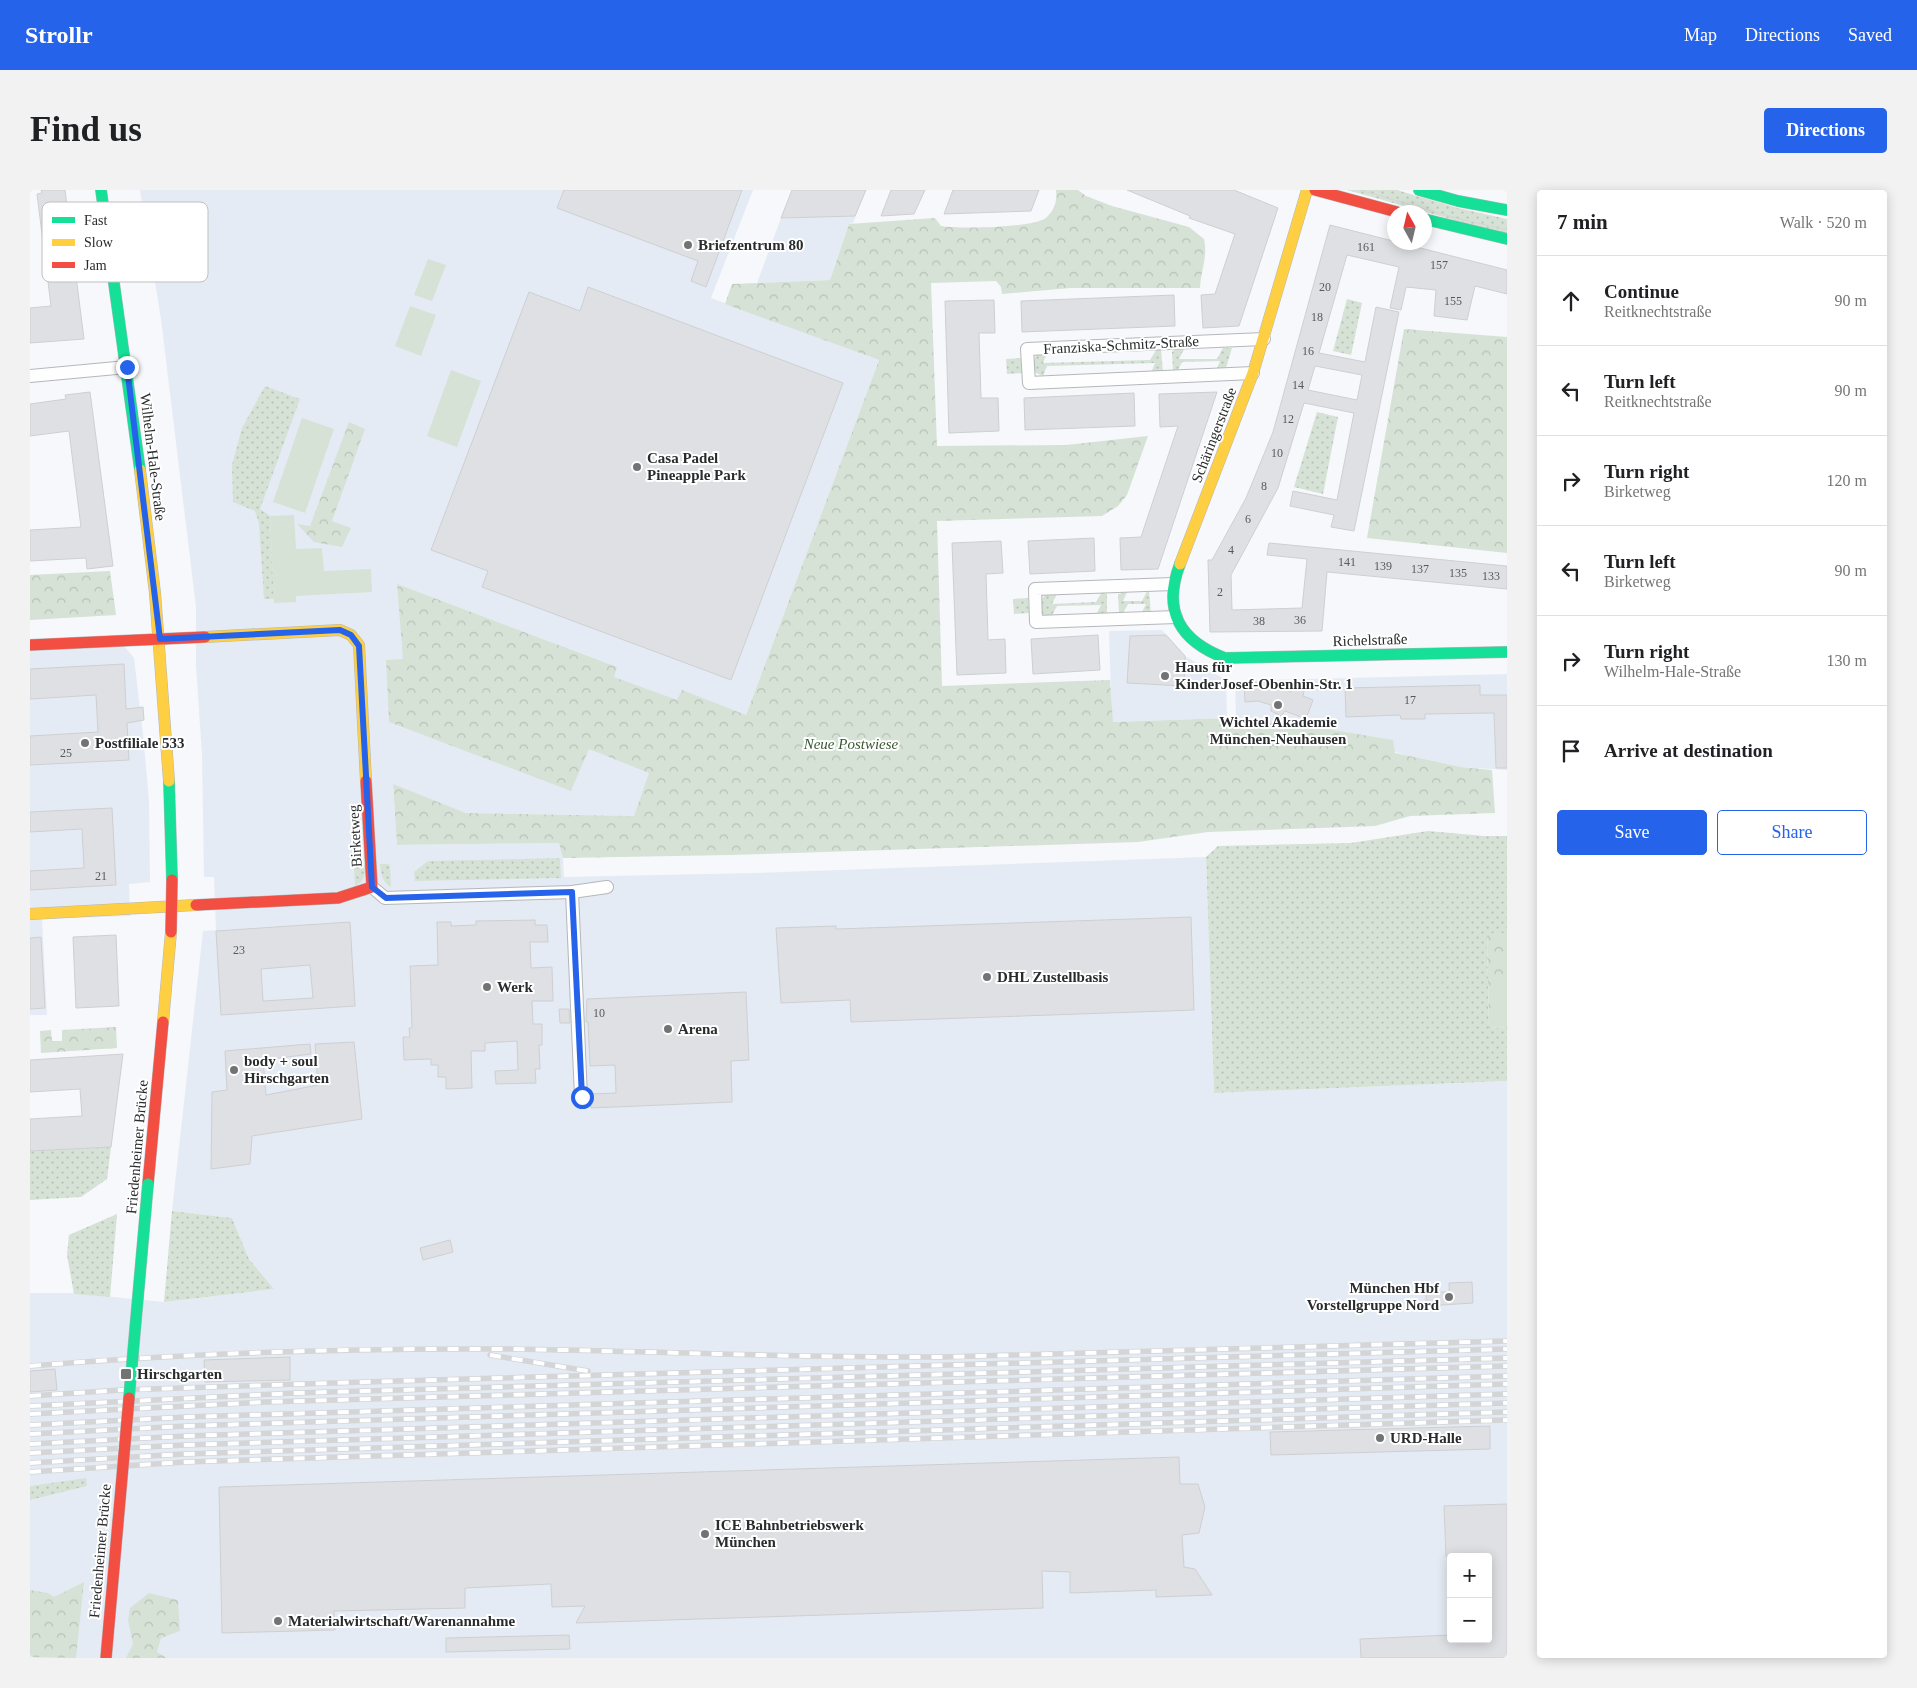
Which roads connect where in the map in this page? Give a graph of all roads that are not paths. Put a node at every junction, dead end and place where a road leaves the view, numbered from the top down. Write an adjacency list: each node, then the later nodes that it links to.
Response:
1 (1308, 190): 9 (main road, Schäringerstraße)
2 (1315, 190): 4 (main road)
3 (1419, 190): 5 (main road)
4 (1387, 209)
5 (1507, 210)
6 (1432, 221): 7 (main road)
7 (1507, 240)
8 (115, 282): 10 (main road, Wilhelm-Hale-Straße)
9 (1264, 339): 11 (main road, Schäringerstraße); 11 (street, Franziska-Schmitz-Straße)
10 (127, 367): 12 (street); 15 (main road, Wilhelm-Hale-Straße)
11 (1254, 373): 13 (main road, Schäringerstraße)
12 (30, 376)
13 (1173, 584): 14 (main road, Schäringerstraße); 14 (street)
14 (1176, 617): 18 (main road, Schäringerstraße)
15 (160, 639): 16 (main road, Birketweg); 19 (main road, Birketweg); 24 (main road, Friedenheimer Brücke, bridge)
16 (30, 645)
17 (1507, 652): 18 (main road, Richelstraße)
18 (1234, 659)
19 (372, 887): 21 (street); 22 (main road, Birketweg)
20 (607, 888): 21 (street)
21 (572, 892): 23 (street)
22 (30, 914)
23 (582, 1097)
24 (106, 1658)

